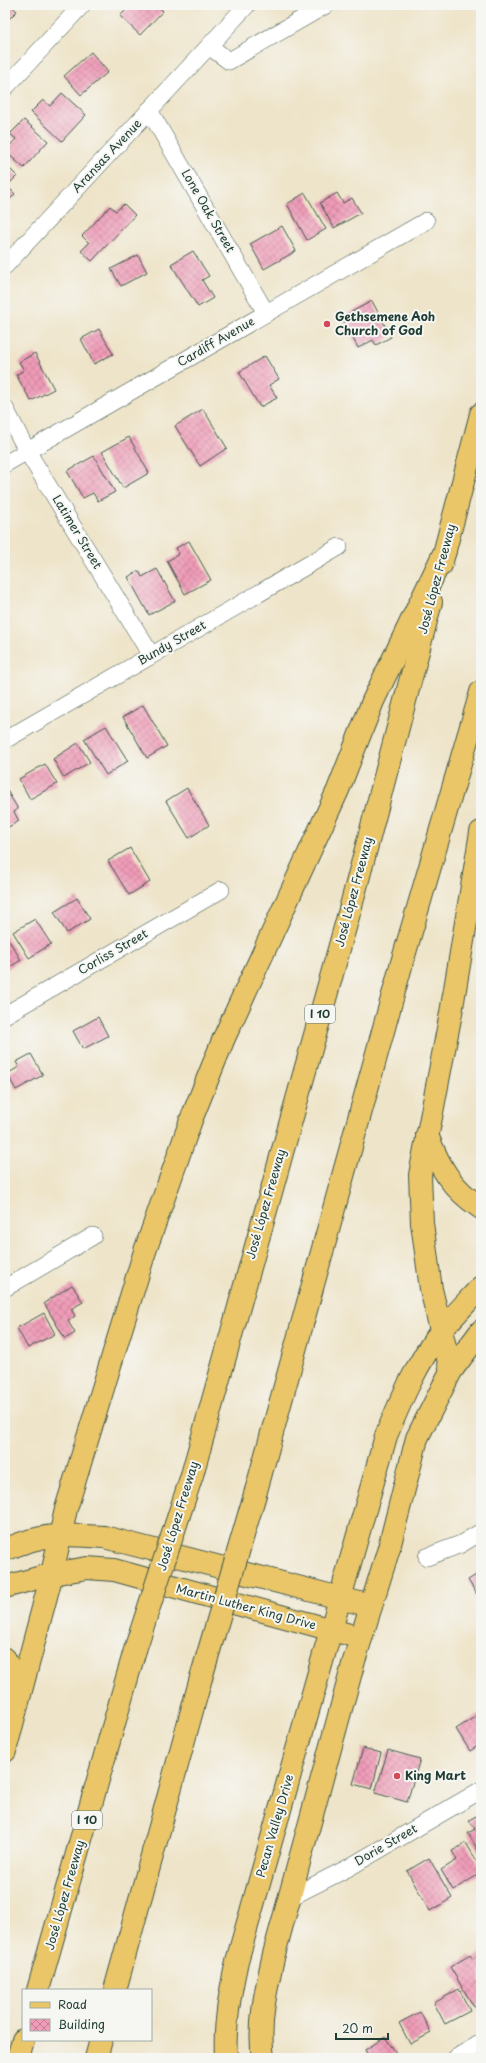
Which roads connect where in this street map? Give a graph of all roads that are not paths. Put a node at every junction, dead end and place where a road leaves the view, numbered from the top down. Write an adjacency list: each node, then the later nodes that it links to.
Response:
1 (82, 5): 5 (street)
2 (247, 5): 4 (street, Aransas Avenue)
3 (326, 5): 4 (street)
4 (209, 46): 6 (street, Aransas Avenue)
5 (5, 88)
6 (149, 110): 8 (street, Aransas Avenue); 9 (street, Lone Oak Street)
7 (426, 221): 9 (street, Cardiff Avenue)
8 (5, 266)
9 (266, 313): 12 (street, Cardiff Avenue)
10 (5, 408): 12 (street, Latimer Street)
11 (481, 414): 15 (main road, José López Freeway / I 10)
12 (27, 451): 13 (street, Cardiff Avenue); 16 (street, Latimer Street)
13 (5, 464)
14 (339, 547): 16 (street, Bundy Street)
15 (445, 551): 31 (main road); 45 (main road, José López Freeway / I 10, bridge)
16 (151, 655): 18 (street, Bundy Street)
17 (481, 692): 46 (main road, bridge)
18 (5, 740)
19 (481, 832): 22 (main road)
20 (221, 890): 21 (street, Corliss Street)
21 (5, 1015)
22 (427, 1135): 23 (main road); 27 (main road)
23 (481, 1208)
24 (93, 1236): 26 (street)
25 (481, 1287): 27 (main road)
26 (5, 1288)
27 (441, 1331): 29 (main road); 36 (main road)
28 (481, 1331): 29 (main road)
29 (451, 1371): 37 (main road)
30 (481, 1532): 33 (street)
31 (61, 1534): 32 (main road); 34 (main road); 36 (main road)
32 (5, 1550)
33 (427, 1557)
34 (52, 1574): 35 (main road, Martin Luther King Drive); 38 (main road, Martin Luther King Drive); 41 (main road)
35 (5, 1587)
36 (340, 1598): 37 (main road); 38 (main road, Pecan Valley Drive)
37 (371, 1606): 39 (main road)
38 (330, 1630): 39 (main road, Martin Luther King Drive); 52 (main road, Pecan Valley Drive)
39 (361, 1638): 44 (main road)
40 (5, 1659): 41 (main road)
41 (18, 1700): 42 (main road)
42 (5, 1751)
43 (481, 1790): 44 (street, Dorie Street)
44 (289, 1898): 53 (main road)
45 (38, 1989)
46 (115, 1989)
47 (24, 2041): 50 (main road)
48 (101, 2041): 51 (main road)
49 (481, 2043): 54 (street)
50 (18, 2058)
51 (96, 2058)
52 (226, 2058)
53 (263, 2058)
54 (456, 2058)

